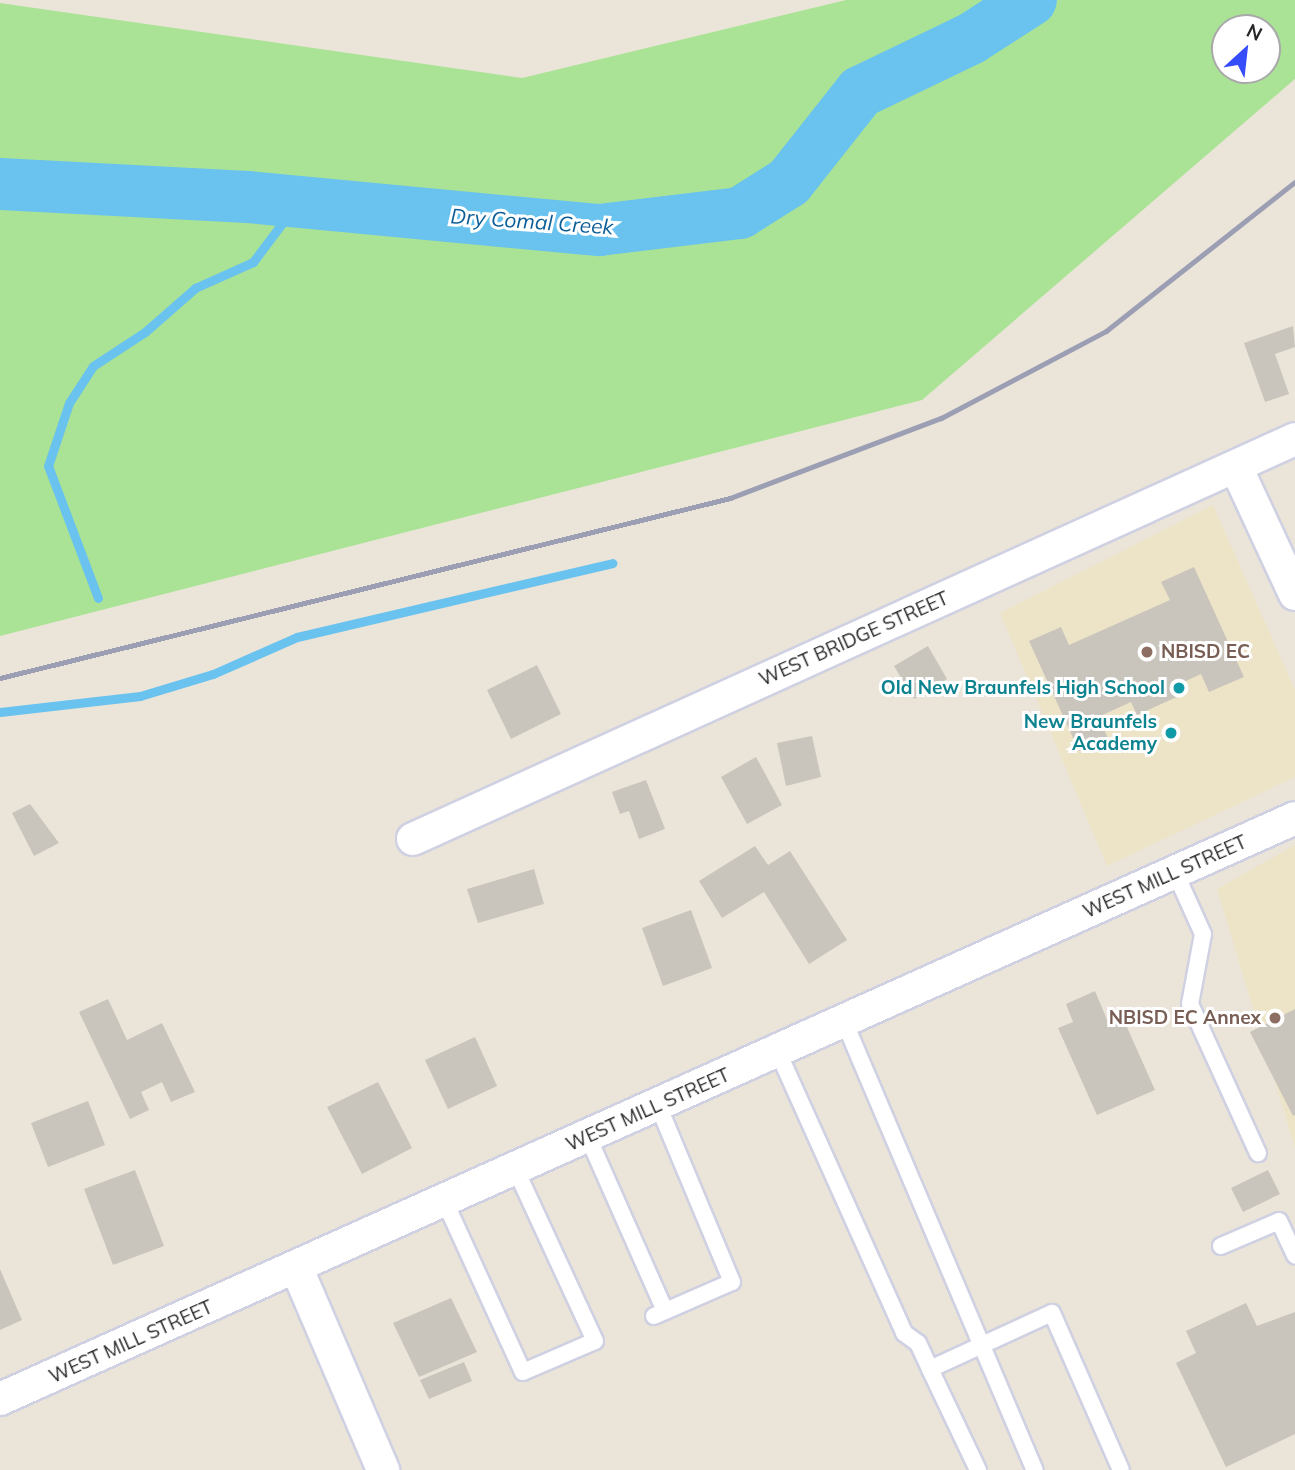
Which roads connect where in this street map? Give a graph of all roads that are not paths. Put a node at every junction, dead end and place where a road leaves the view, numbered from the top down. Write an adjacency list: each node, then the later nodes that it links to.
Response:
1 (1295, 439): 2 (street, WEST BRIDGE STREET)
2 (1236, 467): 3 (street); 5 (street, WEST BRIDGE STREET)
3 (1295, 594)
4 (1295, 818): 6 (street, WEST MILL STREET)
5 (413, 838)
6 (1175, 872): 7 (street, WEST MILL STREET); 11 (lane)
7 (844, 1021): 8 (street, WEST MILL STREET); 17 (lane)
8 (778, 1052): 9 (street, WEST MILL STREET); 18 (lane)
9 (658, 1105): 10 (street, WEST MILL STREET); 10 (lane)
10 (588, 1138): 12 (street, WEST MILL STREET)
11 (1258, 1153)
12 (516, 1170): 13 (street, WEST MILL STREET); 13 (lane)
13 (445, 1202): 16 (street, WEST MILL STREET)
14 (1221, 1246): 15 (lane)
15 (1295, 1256)
16 (297, 1269): 19 (street, WEST MILL STREET); 20 (street)
17 (986, 1342): 18 (lane); 22 (lane); 23 (lane)
18 (930, 1370): 21 (lane)
19 (0, 1399)
20 (383, 1470)
21 (978, 1470)
22 (1035, 1470)
23 (1121, 1470)

